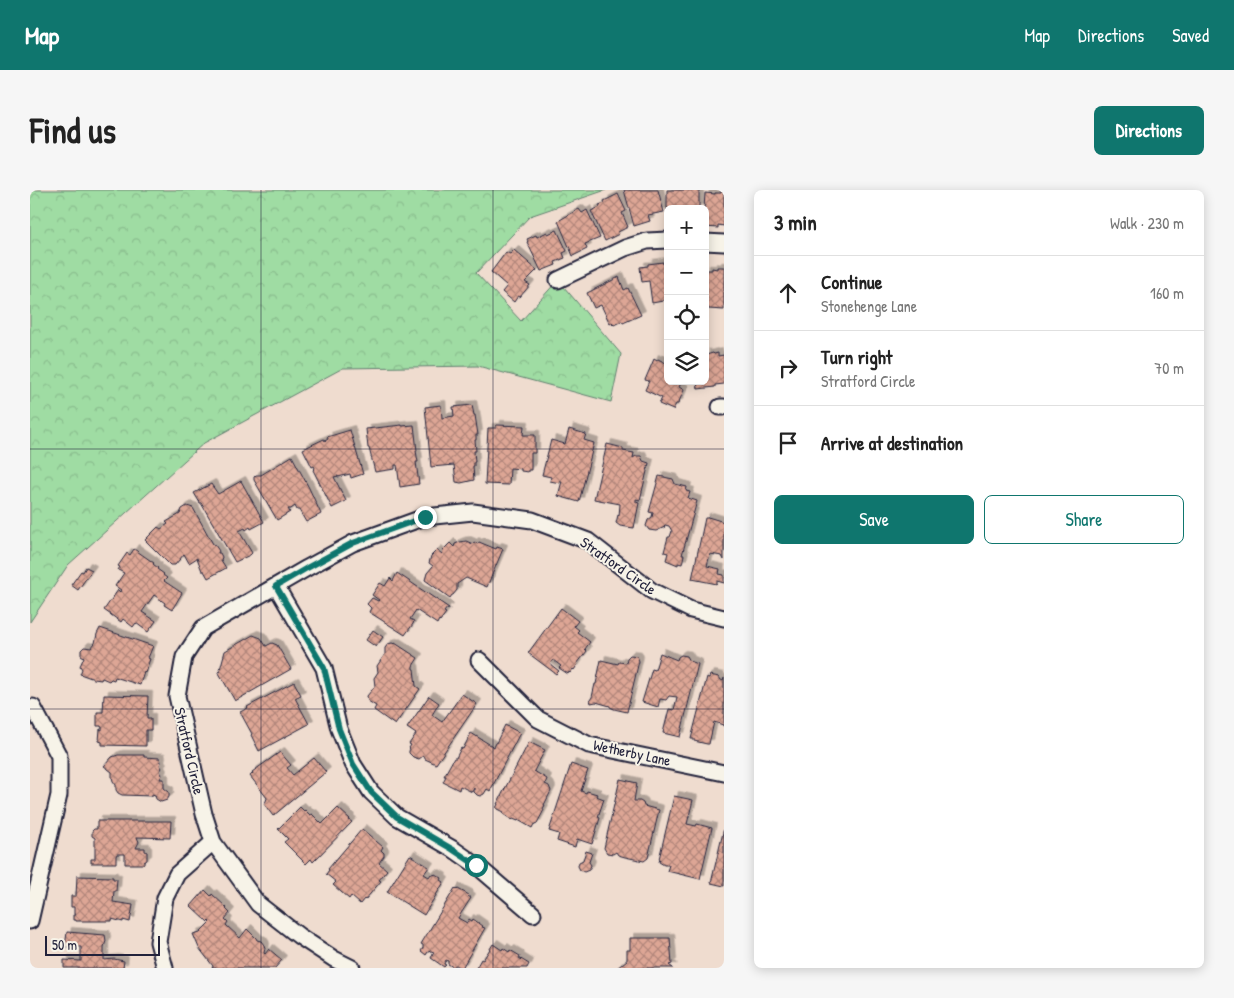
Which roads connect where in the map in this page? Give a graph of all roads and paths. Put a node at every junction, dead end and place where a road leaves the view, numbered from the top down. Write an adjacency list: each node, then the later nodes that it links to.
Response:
1 (664, 240): 4 (street)
2 (709, 242): 3 (street)
3 (724, 243)
4 (558, 280)
5 (276, 586): 6 (street, Stratford Circle); 10 (street, Stratford Circle); 11 (street)
6 (724, 618)
7 (479, 660): 9 (street, Wetherby Lane)
8 (33, 707): 12 (street)
9 (724, 773)
10 (213, 842): 13 (street); 14 (street, Stratford Circle)
11 (534, 914)
12 (30, 921)
13 (165, 968)
14 (352, 968)

